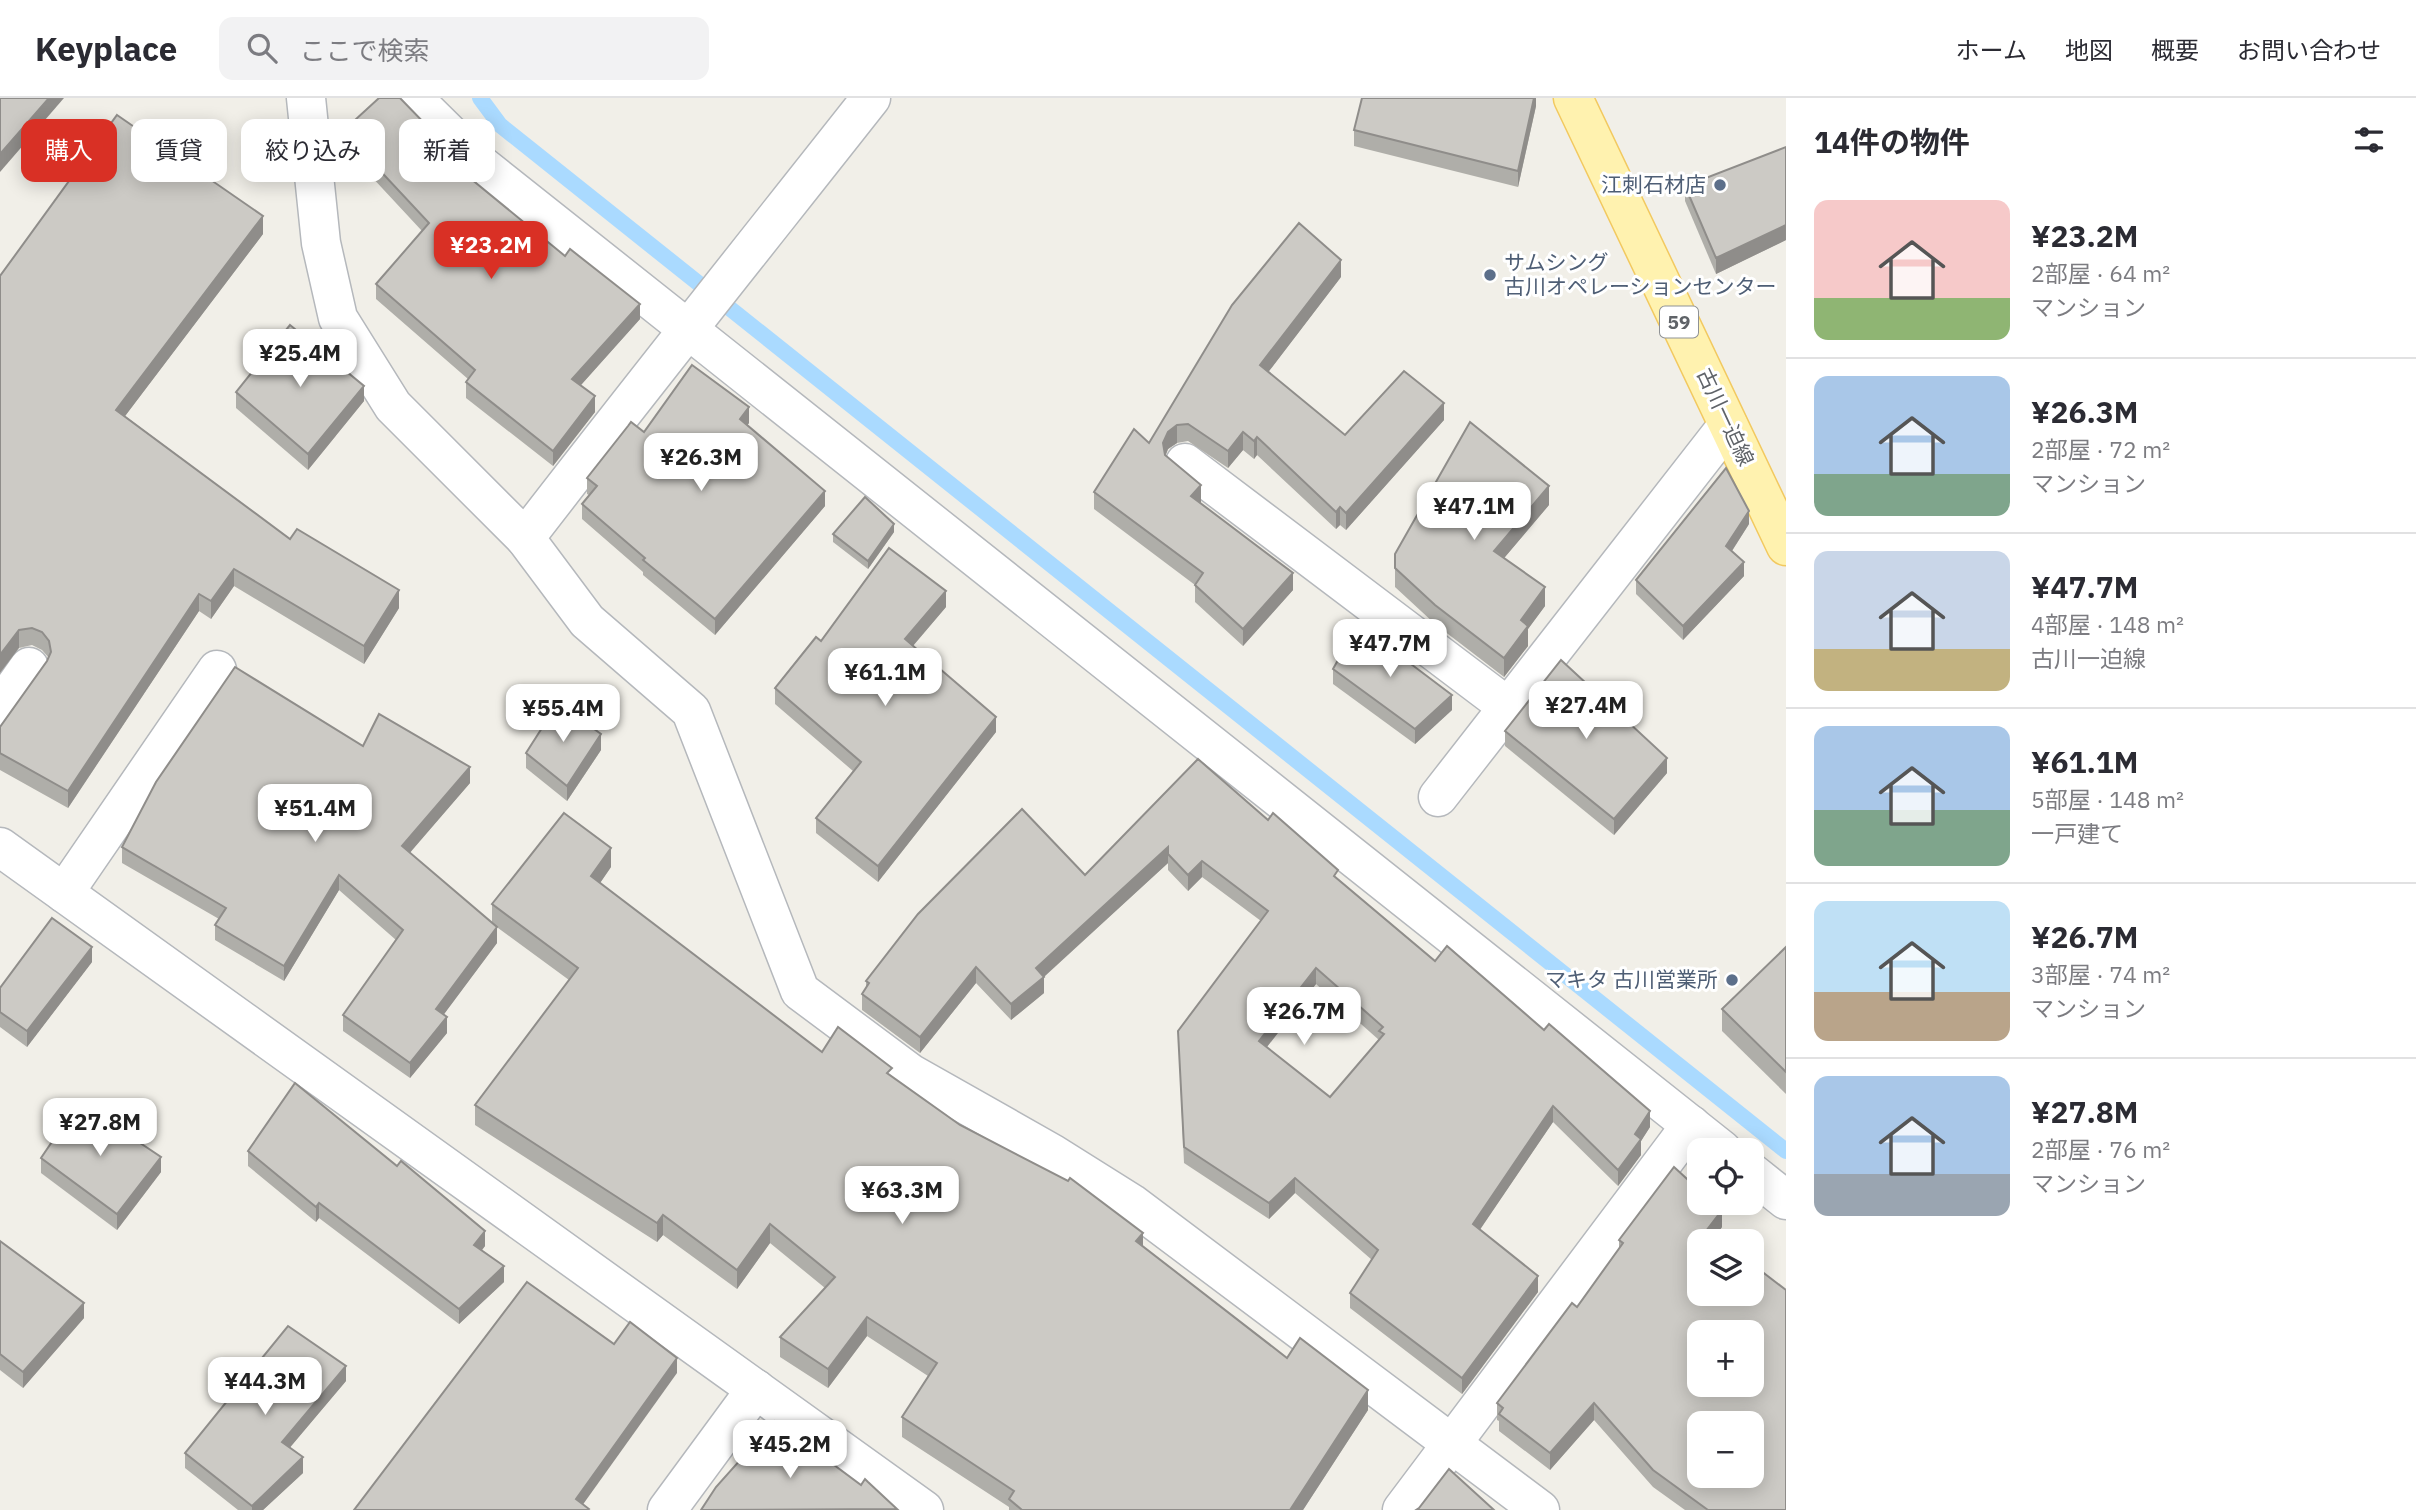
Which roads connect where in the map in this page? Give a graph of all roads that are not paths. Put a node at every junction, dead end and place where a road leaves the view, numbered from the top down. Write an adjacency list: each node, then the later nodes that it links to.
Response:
1 (306, 98): 8 (street)
2 (413, 98): 5 (street)
3 (871, 98): 5 (street)
4 (1573, 98): 6 (main road, 古川一迫線 / 59)
5 (706, 305): 8 (street); 17 (street)
6 (1728, 425): 9 (main road, 古川一迫線 / 59); 12 (street)
7 (1185, 463): 12 (street)
8 (525, 538): 22 (street)
9 (1786, 546)
10 (29, 667): 13 (street)
11 (217, 670): 16 (street)
12 (1508, 706): 14 (street)
13 (0, 708)
14 (1438, 797)
15 (0, 847): 16 (street)
16 (64, 893): 21 (street)
17 (1691, 1125): 18 (street); 22 (street)
18 (1707, 1138)
19 (1764, 1183): 20 (street)
20 (1786, 1200)
21 (755, 1389): 23 (street); 24 (street)
22 (1452, 1446): 25 (street); 26 (street)
23 (667, 1510)
24 (924, 1510)
25 (1402, 1510)
26 (1540, 1510)

